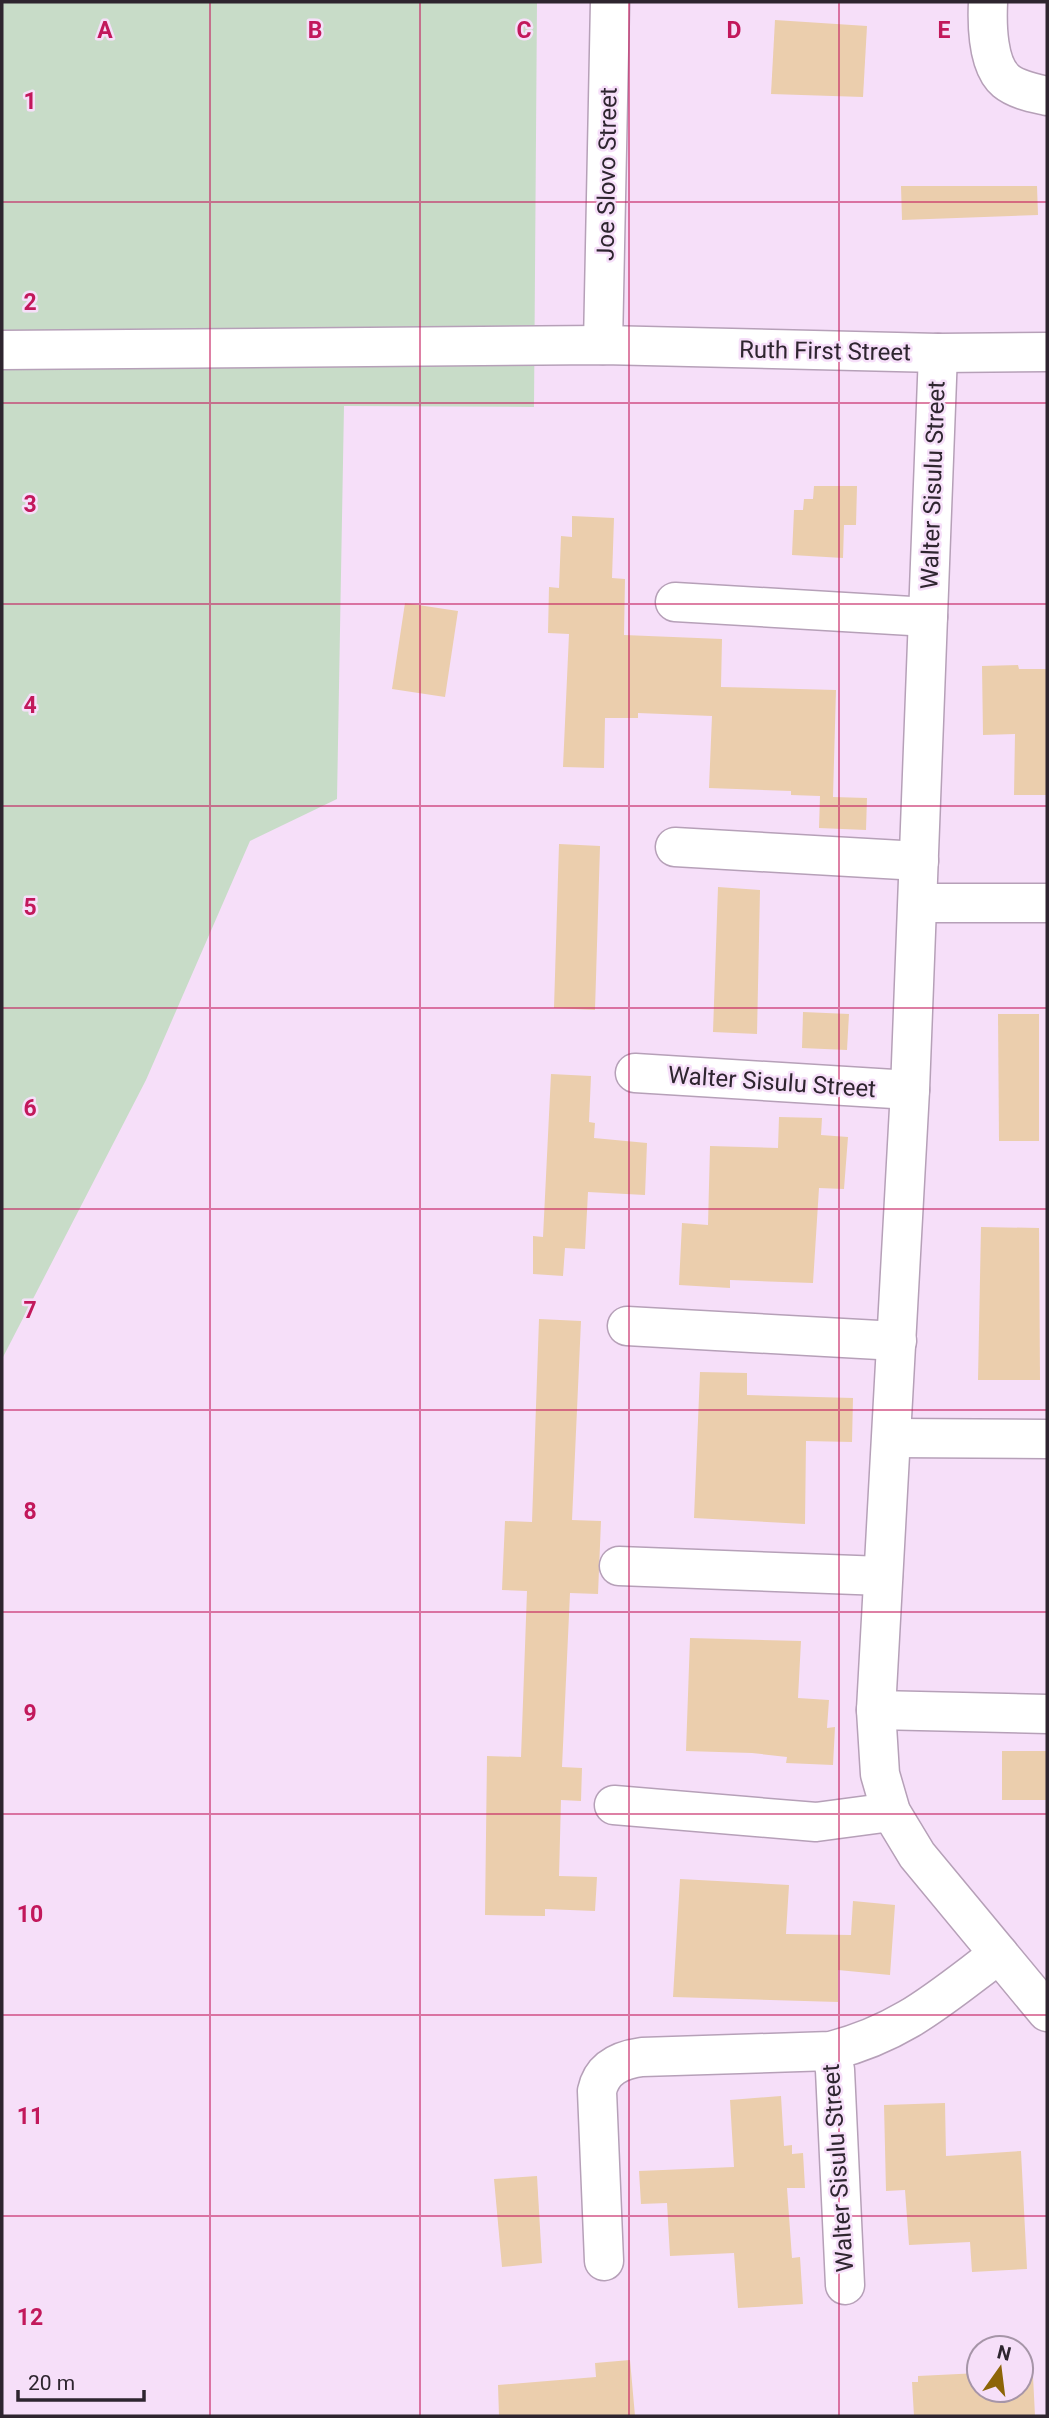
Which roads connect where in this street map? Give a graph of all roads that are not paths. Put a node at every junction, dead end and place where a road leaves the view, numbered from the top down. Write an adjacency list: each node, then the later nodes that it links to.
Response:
1 (610, 2): 4 (street, Joe Slovo Street)
2 (988, 2): 3 (street)
3 (1047, 96)
4 (603, 345): 5 (street, Ruth First Street); 7 (street, Ruth First Street)
5 (2, 349)
6 (1047, 352): 7 (street, Ruth First Street)
7 (938, 353): 9 (street, Walter Sisulu Street)
8 (675, 602): 9 (street, Walter Sisulu Street)
9 (928, 617): 11 (street, Walter Sisulu Street)
10 (675, 847): 11 (street)
11 (919, 861): 12 (street, Walter Sisulu Street)
12 (918, 903): 13 (street); 15 (street, Walter Sisulu Street)
13 (1047, 903)
14 (635, 1073): 15 (street, Walter Sisulu Street)
15 (910, 1090): 17 (street, Walter Sisulu Street)
16 (627, 1326): 17 (street)
17 (897, 1341): 18 (street, Walter Sisulu Street)
18 (893, 1438): 19 (street); 21 (street, Walter Sisulu Street)
19 (1047, 1438)
20 (619, 1566): 21 (street)
21 (883, 1576): 22 (street, Walter Sisulu Street)
22 (876, 1710): 23 (street); 25 (street, Walter Sisulu Street)
23 (1047, 1714)
24 (614, 1805): 25 (street)
25 (891, 1812): 26 (street, Walter Sisulu Street)
26 (999, 1954): 27 (street, Walter Sisulu Street); 28 (street, Walter Sisulu Street)
27 (1047, 2012)
28 (831, 2051): 29 (street, Walter Sisulu Street); 30 (street, Walter Sisulu Street)
29 (604, 2261)
30 (845, 2285)

